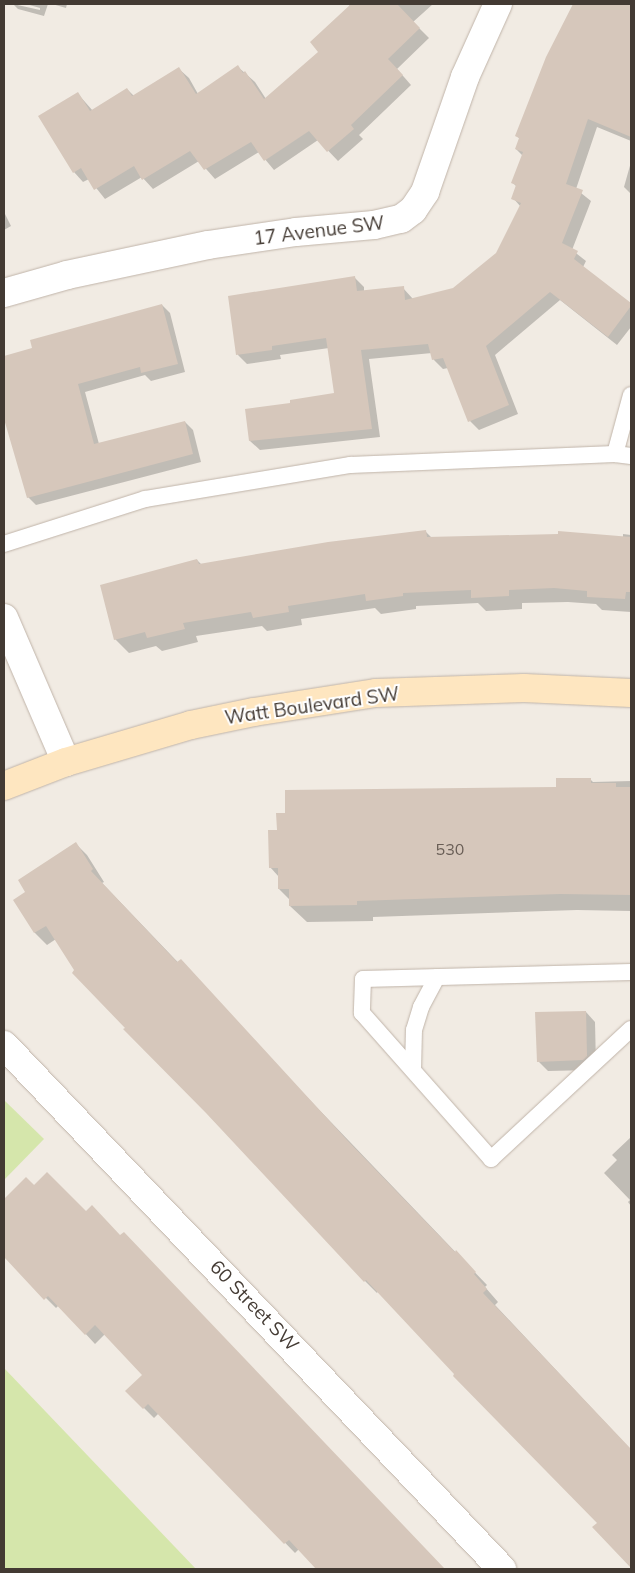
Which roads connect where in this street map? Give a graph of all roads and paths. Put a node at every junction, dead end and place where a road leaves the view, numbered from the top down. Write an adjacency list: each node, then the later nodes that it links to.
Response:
1 (498, 4): 2 (street, 17 Avenue SW)
2 (4, 293)
3 (631, 395): 4 (lane)
4 (623, 455): 5 (lane)
5 (4, 544)
6 (4, 618): 8 (street)
7 (631, 692): 8 (street, Watt Boulevard SW)
8 (66, 762): 9 (street, Watt Boulevard SW)
9 (4, 786)
10 (631, 972): 11 (lane)
11 (437, 978): 14 (lane); 14 (lane)
12 (631, 1029): 14 (lane)
13 (4, 1045): 15 (street, 60 Street SW)
14 (413, 1070)
15 (502, 1569)

